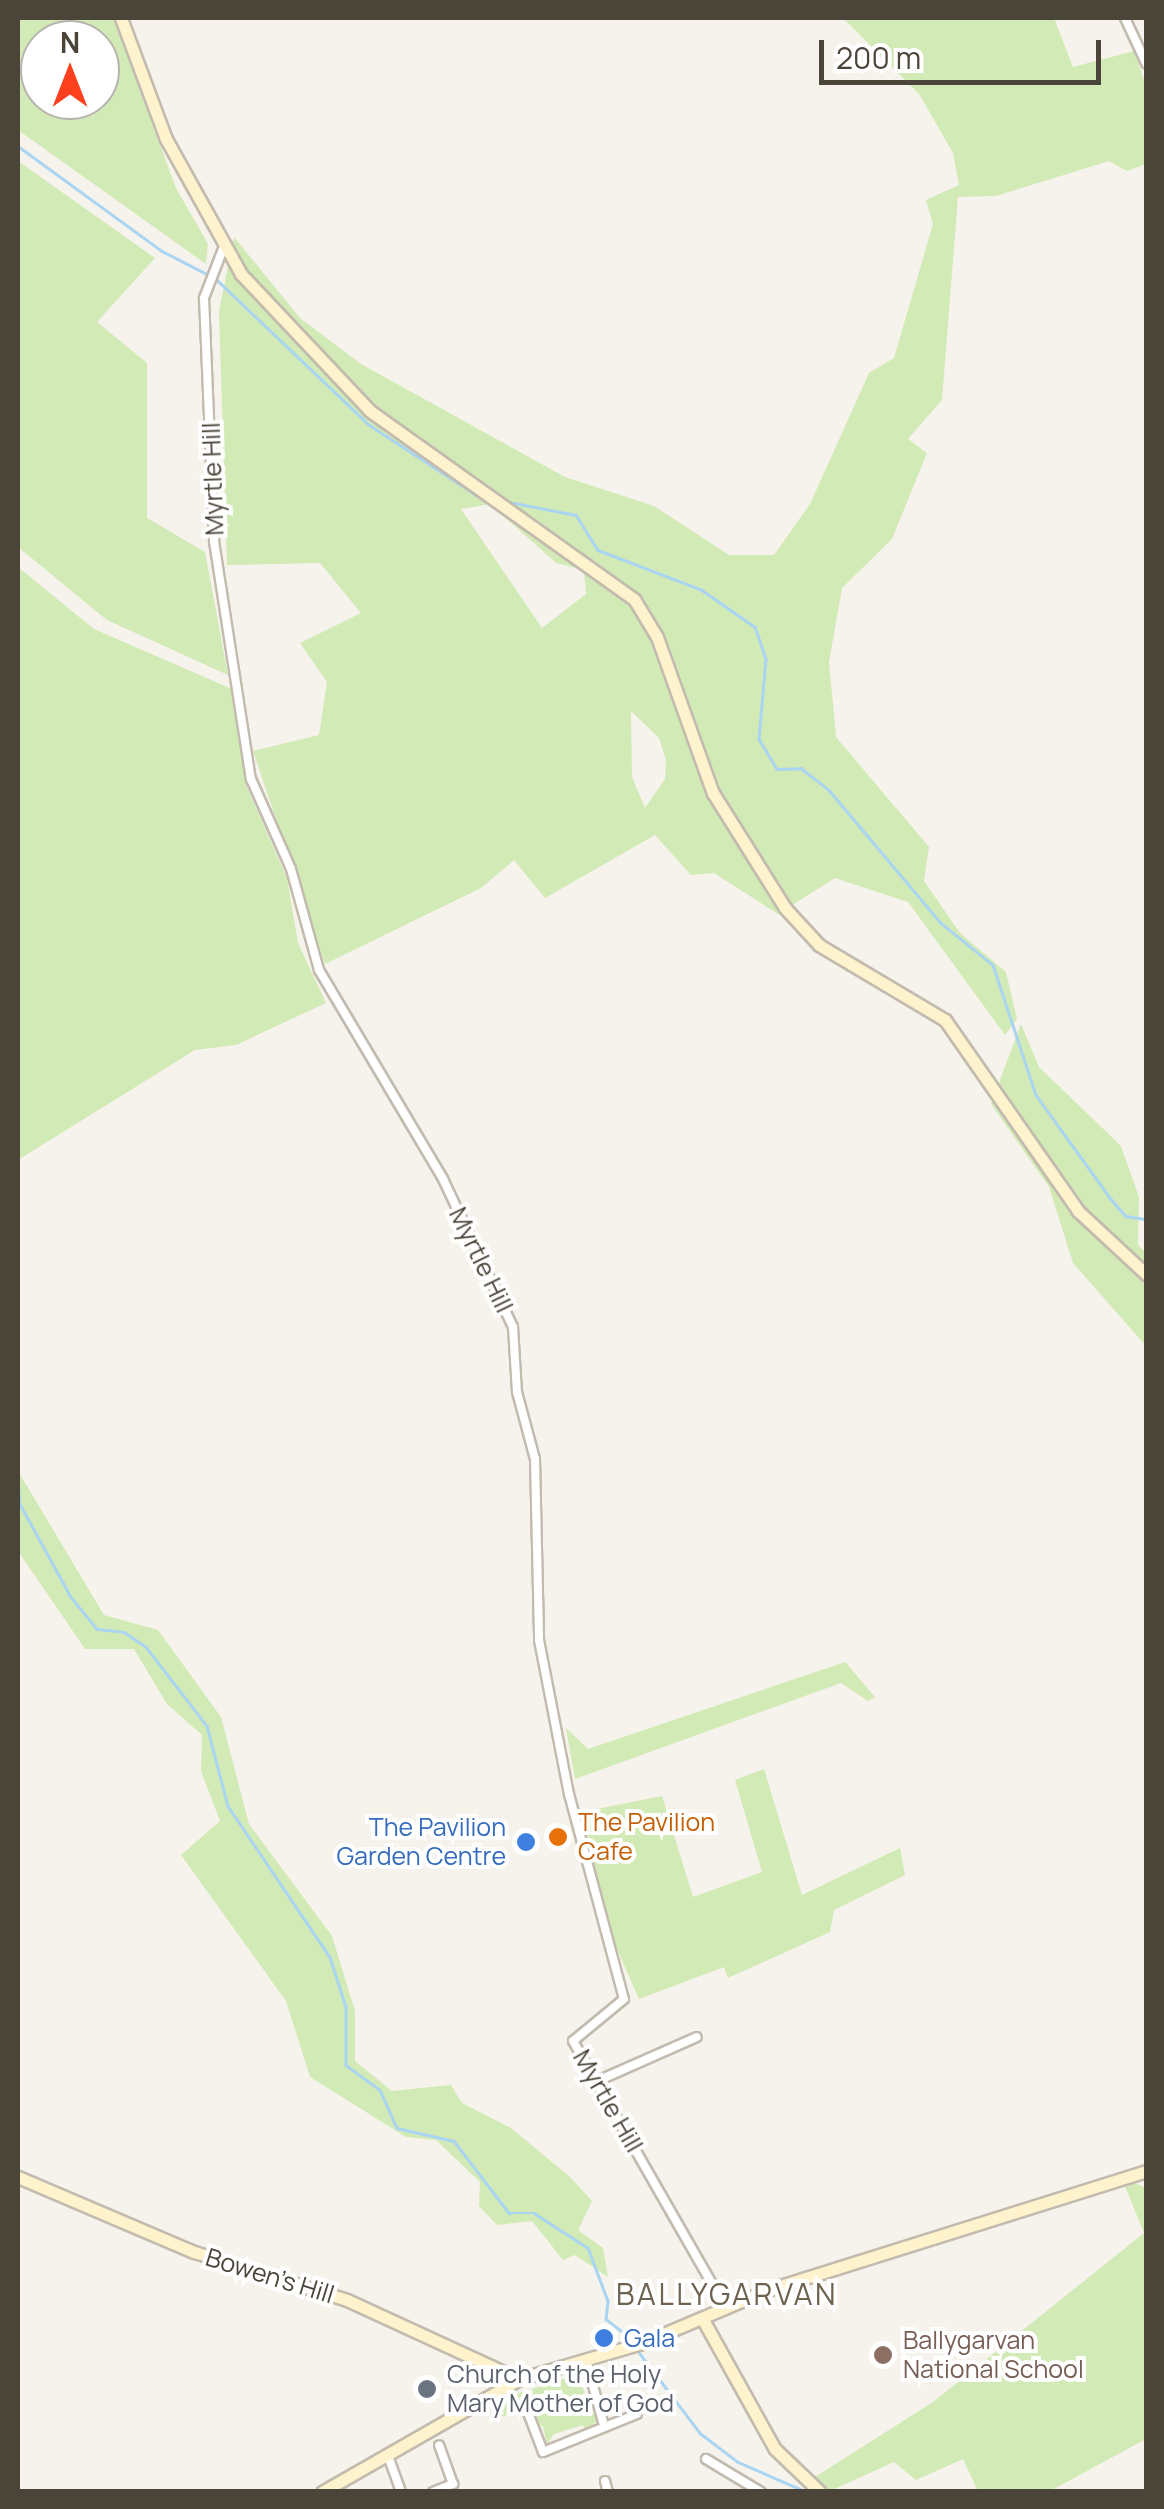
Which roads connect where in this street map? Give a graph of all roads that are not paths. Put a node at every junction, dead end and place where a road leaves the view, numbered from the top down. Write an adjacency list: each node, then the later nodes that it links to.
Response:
1 (121, 18): 4 (street)
2 (1125, 18): 3 (street)
3 (1146, 63)
4 (223, 249): 5 (street); 7 (street, Myrtle Hill)
5 (1146, 1274)
6 (697, 2036): 7 (street)
7 (595, 2082): 10 (street, Myrtle Hill)
8 (1146, 2170): 10 (street)
9 (18, 2178): 13 (street, Bowen's Hill)
10 (725, 2306): 11 (street)
11 (702, 2318): 12 (street); 28 (street)
12 (586, 2360): 13 (street); 16 (street)
13 (519, 2379): 17 (street)
14 (527, 2410): 16 (street)
15 (637, 2414): 16 (street)
16 (603, 2422)
17 (388, 2456): 22 (street); 23 (street)
18 (429, 2458): 24 (street)
19 (706, 2459): 21 (street)
20 (604, 2480): 25 (street)
21 (736, 2482): 26 (street); 27 (street)
22 (322, 2492)
23 (401, 2492)
24 (434, 2492)
25 (608, 2492)
26 (731, 2492)
27 (761, 2492)
28 (820, 2492)

